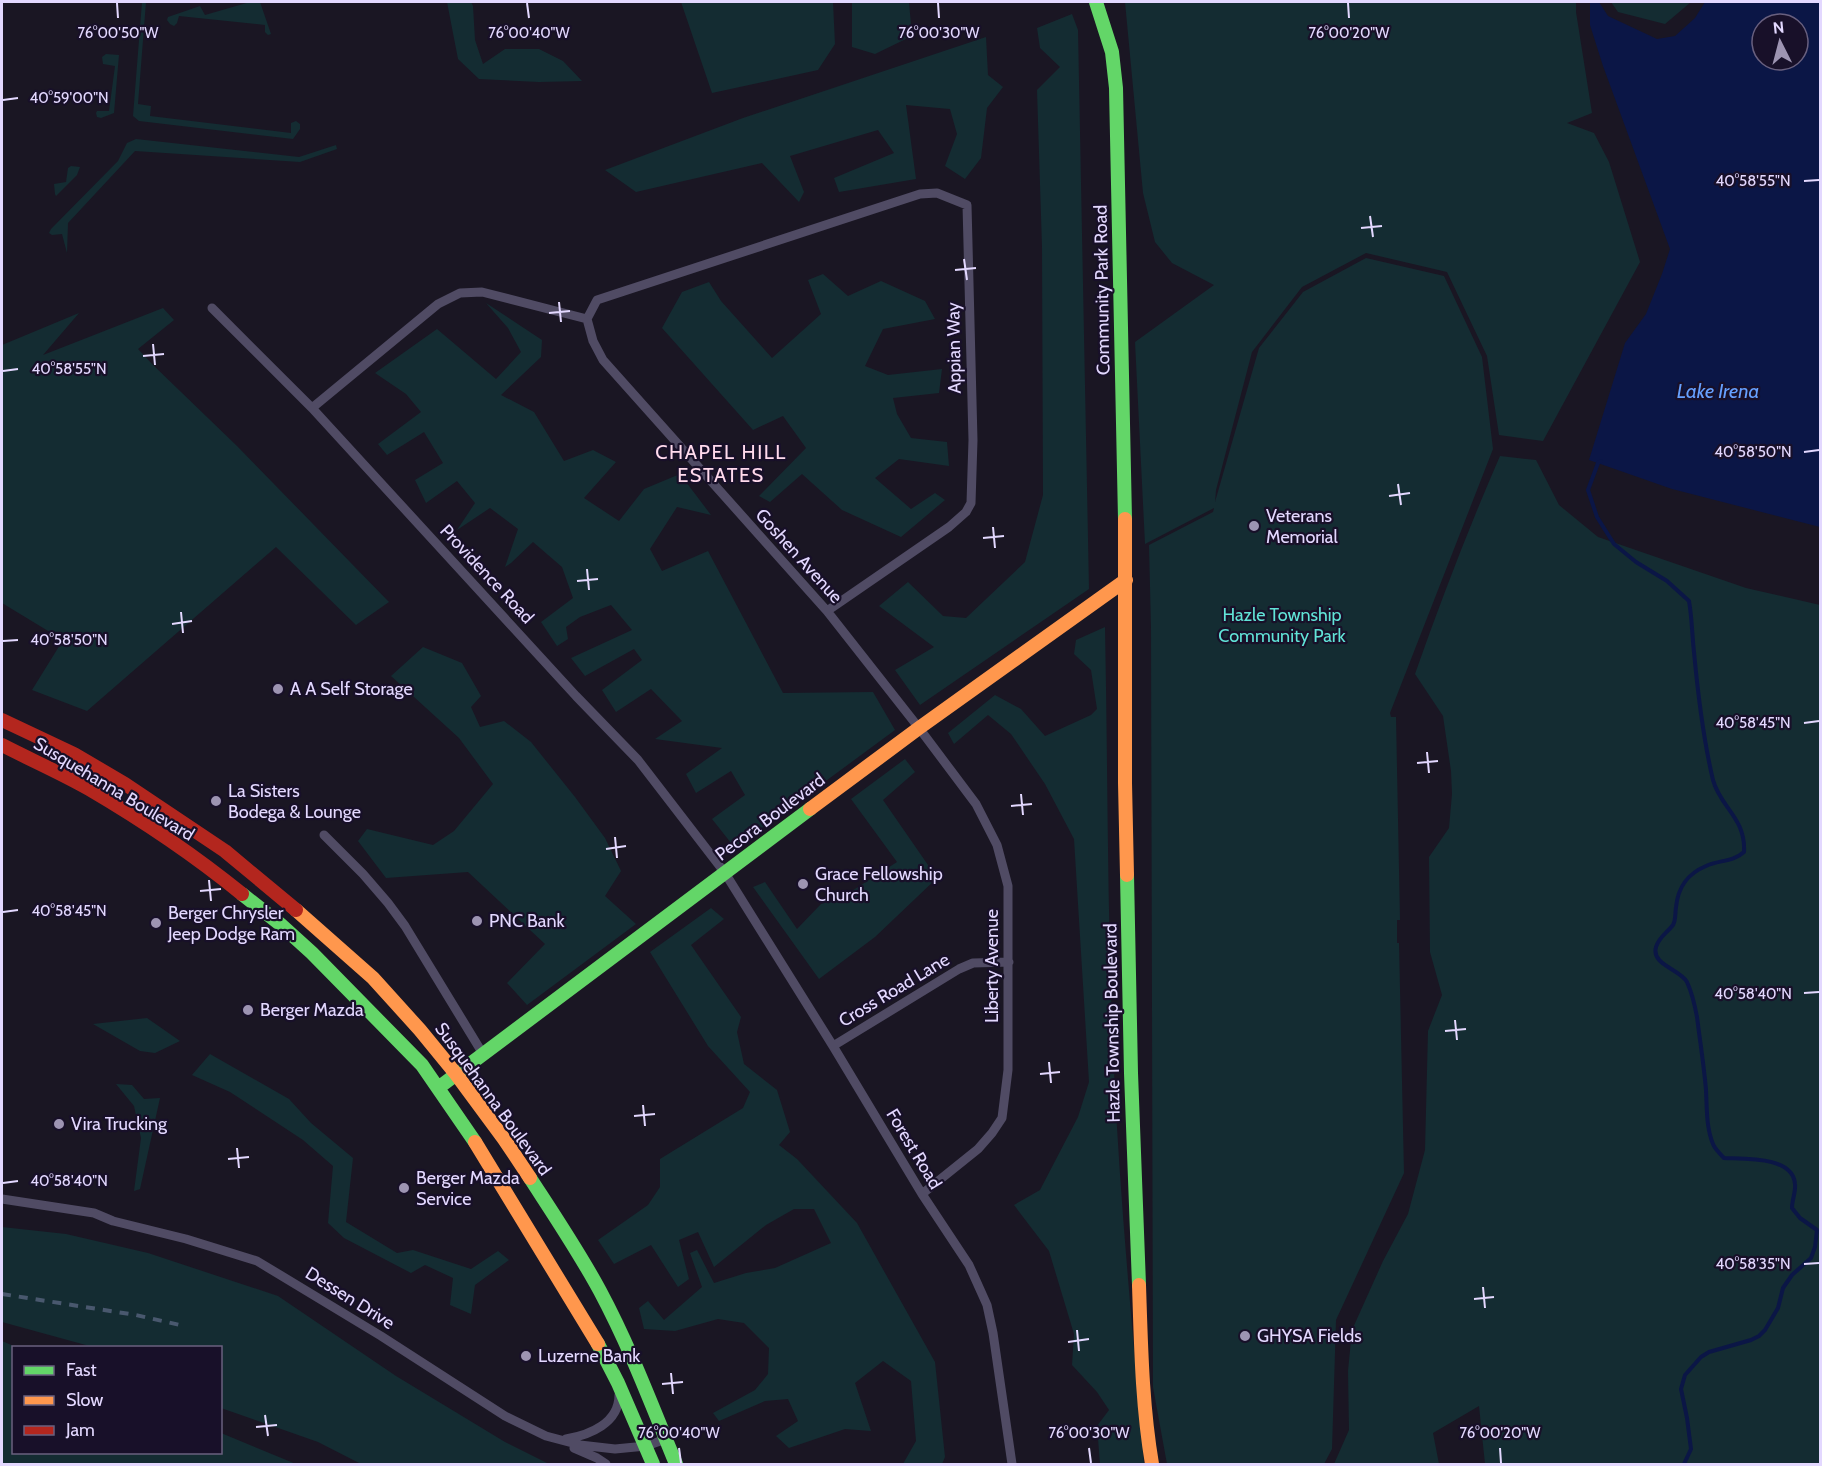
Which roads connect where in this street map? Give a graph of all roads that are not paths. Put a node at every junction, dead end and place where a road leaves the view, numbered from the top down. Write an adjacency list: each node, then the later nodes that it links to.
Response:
1 (1096, 2): 5 (main road, Community Park Road)
2 (212, 308): 4 (street, Providence Road)
3 (588, 319): 4 (street); 6 (street, Goshen Avenue); 6 (street, Appian Way)
4 (312, 408): 11 (street, Providence Road)
5 (1126, 580): 8 (main road, Pecora Boulevard); 27 (main road, Hazle Township Boulevard)
6 (827, 611): 8 (street, Goshen Avenue)
7 (2, 720): 15 (main road, Susquehanna Boulevard)
8 (919, 728): 11 (main road, Pecora Boulevard); 12 (street, Liberty Avenue)
9 (2, 745): 16 (main road, Susquehanna Boulevard)
10 (324, 835): 14 (street)
11 (725, 873): 13 (street, Forest Road); 14 (main road, Pecora Boulevard)
12 (1010, 962): 13 (street, Cross Road Lane); 17 (street, Liberty Avenue)
13 (833, 1046): 17 (street, Forest Road)
14 (483, 1054): 15 (main road, Pecora Boulevard)
15 (456, 1074): 16 (main road, Pecora Boulevard); 20 (main road, Susquehanna Boulevard)
16 (438, 1088): 19 (main road, Susquehanna Boulevard)
17 (922, 1194): 26 (street, Forest Road)
18 (2, 1199): 21 (street, Dessen Drive)
19 (618, 1383): 21 (street); 22 (main road, Susquehanna Boulevard)
20 (666, 1439): 22 (street, Dessen Drive); 25 (main road, Susquehanna Boulevard)
21 (559, 1440): 22 (street, Dessen Drive); 23 (street)
22 (646, 1446): 24 (main road, Susquehanna Boulevard)
23 (606, 1464)
24 (653, 1464)
25 (676, 1464)
26 (1012, 1464)
27 (1152, 1464)

